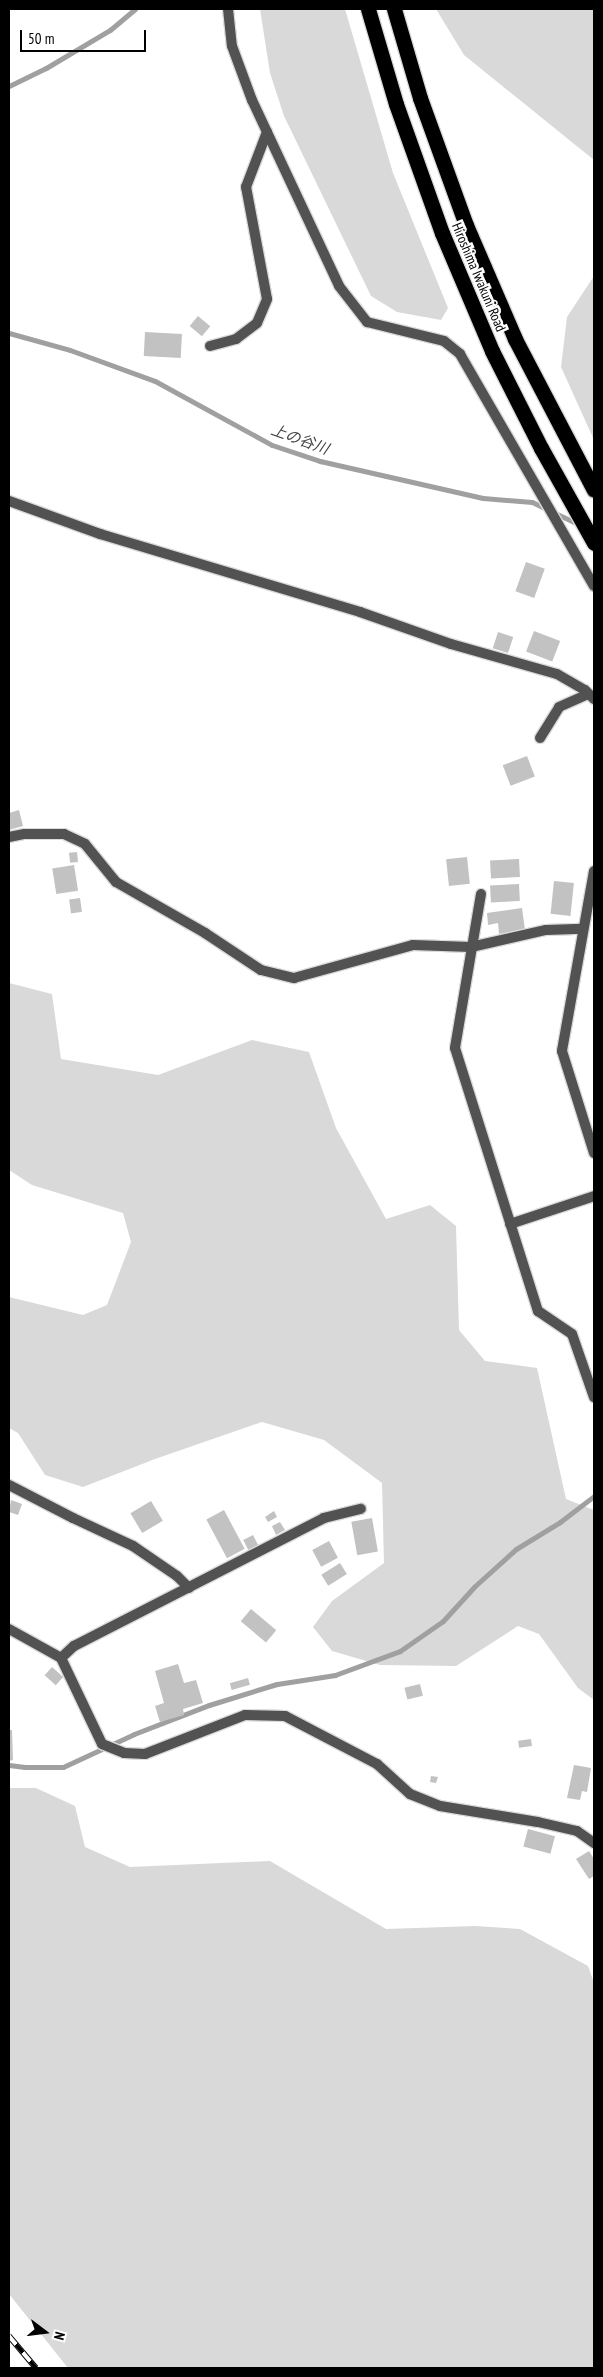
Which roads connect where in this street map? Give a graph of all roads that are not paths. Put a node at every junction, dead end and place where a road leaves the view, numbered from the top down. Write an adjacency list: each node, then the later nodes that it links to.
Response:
1 (228, 9): 4 (street)
2 (368, 9): 8 (highway, Hiroshima Iwakuni Road)
3 (394, 9): 6 (highway, Hiroshima Iwakuni Road)
4 (266, 132): 5 (street); 9 (street)
5 (210, 346)
6 (594, 490)
7 (9, 502): 10 (street)
8 (594, 543)
9 (594, 586)
10 (591, 697): 11 (street)
11 (540, 738)
12 (9, 837): 16 (street)
13 (594, 871): 15 (street)
14 (481, 894): 16 (street)
15 (583, 929): 16 (street); 17 (street)
16 (471, 947): 19 (street)
17 (594, 1153)
18 (594, 1196): 19 (street)
19 (510, 1224): 20 (street)
20 (594, 1398)
21 (9, 1485): 23 (street)
22 (361, 1509): 23 (street)
23 (189, 1588): 25 (street)
24 (9, 1629): 25 (street)
25 (61, 1658): 26 (street)
26 (594, 1843)

